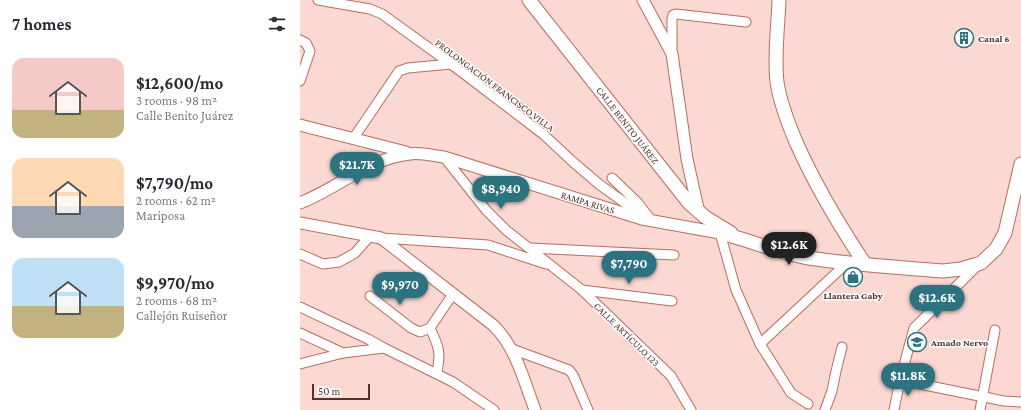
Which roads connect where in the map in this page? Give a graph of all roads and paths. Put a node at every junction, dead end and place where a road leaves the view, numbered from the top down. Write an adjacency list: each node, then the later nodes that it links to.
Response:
1 (318, 0): 8 (street, PROLONGACIÓN FRANCISCO VILLA)
2 (529, 0): 17 (main road, CALLE BENITO JUÁREZ)
3 (643, 0): 7 (street)
4 (779, 0): 28 (main road)
5 (746, 22): 7 (street)
6 (300, 40): 9 (street)
7 (672, 54): 17 (street)
8 (451, 64): 11 (street); 18 (street, PROLONGACIÓN FRANCISCO VILLA)
9 (300, 82)
10 (300, 125): 11 (street)
11 (353, 139): 12 (street)
12 (410, 154): 13 (street, RAMPA RIVAS); 16 (street)
13 (444, 157): 18 (street, RAMPA RIVAS); 23 (street, CALLE ARTÍCULO 123)
14 (1021, 164): 27 (main road, CALLE BENITO JUÁREZ)
15 (612, 178): 18 (street)
16 (300, 203)
17 (699, 213): 22 (main road, CALLE BENITO JUÁREZ)
18 (646, 220): 20 (street, RAMPA RIVAS)
19 (300, 223): 21 (street)
20 (720, 232): 22 (main road, CALLE BENITO JUÁREZ); 38 (street)
21 (375, 237): 24 (street); 29 (street, CALLE ARTÍCULO 123); 31 (street)
22 (738, 237): 26 (main road, CALLE BENITO JUÁREZ)
23 (530, 248): 25 (street); 29 (street, CALLE ARTÍCULO 123)
24 (300, 254)
25 (674, 255)
26 (848, 262): 28 (main road, CALLE BENITO JUÁREZ); 38 (street)
27 (981, 263): 28 (main road, CALLE BENITO JUÁREZ); 45 (street)
28 (865, 264)
29 (553, 266): 30 (street, CALLE ARTÍCULO 123)
30 (582, 290): 33 (street); 52 (street, CALLE ARTÍCULO 123)
31 (453, 294): 35 (street); 41 (street)
32 (370, 296): 35 (street)
33 (672, 301)
34 (300, 307): 40 (street)
35 (430, 328): 44 (street)
36 (995, 330): 46 (street)
37 (300, 333): 42 (street)
38 (760, 344): 48 (street)
39 (842, 347): 53 (street)
40 (384, 348): 42 (street); 44 (street)
41 (512, 349): 50 (street); 51 (street)
42 (343, 353): 43 (street)
43 (300, 364)
44 (437, 373): 49 (street)
45 (900, 380): 46 (street); 54 (street)
46 (983, 396): 47 (street); 55 (street)
47 (1021, 402)
48 (808, 404)
49 (494, 410)
50 (535, 410)
51 (588, 410)
52 (690, 410)
53 (825, 410)
54 (894, 410)
55 (980, 410)

